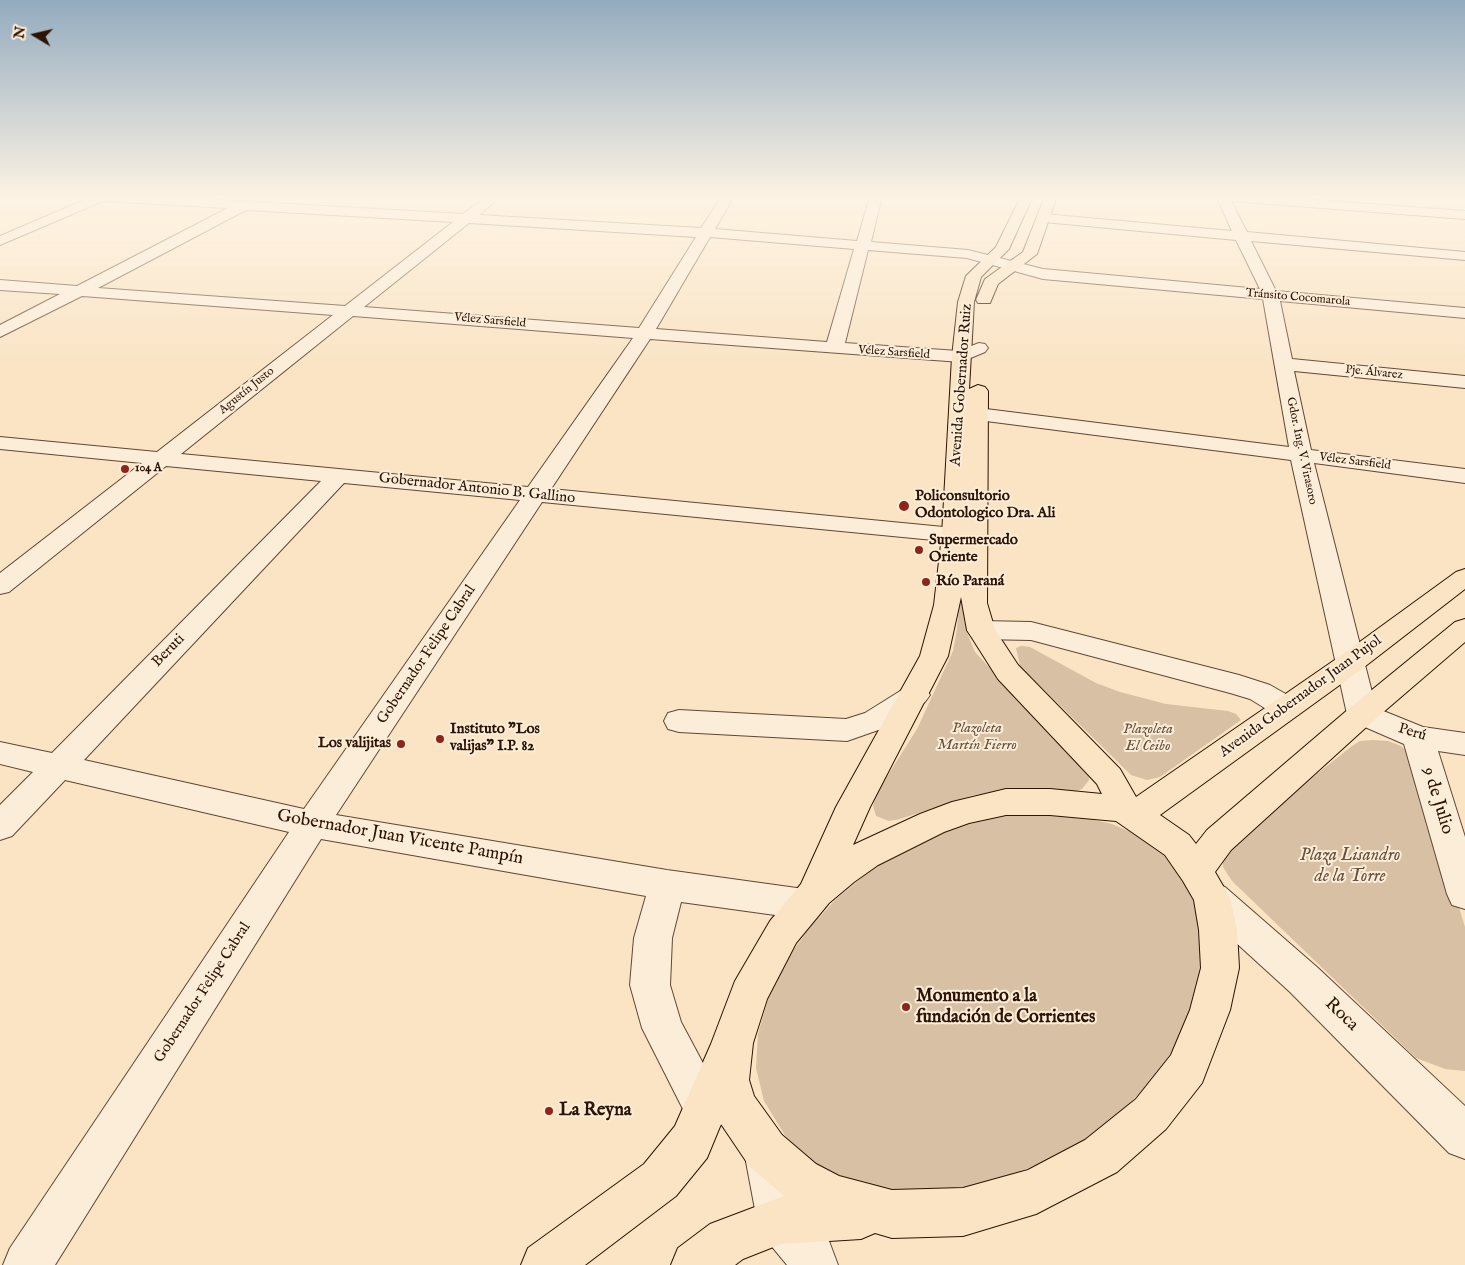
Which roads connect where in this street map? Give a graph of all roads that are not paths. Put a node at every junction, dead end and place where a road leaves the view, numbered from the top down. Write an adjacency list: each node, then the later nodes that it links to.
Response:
1 (148, 255): 12 (street)
2 (420, 255): 14 (street, Agustín Justo)
3 (693, 255): 18 (street, Gobernador Felipe Cabral)
4 (862, 255): 20 (street)
5 (973, 255): 9 (street, Tránsito Cocomarola)
6 (995, 255): 9 (main road, Avenida Gobernador Ruiz)
7 (1029, 255): 10 (main road, Avenida Gobernador Ruiz)
8 (1251, 255): 13 (street, Gdor. Ing. V. Virasoro)
9 (990, 259): 10 (street, Tránsito Cocomarola); 19 (main road, Avenida Gobernador Ruiz)
10 (1013, 266): 13 (street, Tránsito Cocomarola); 15 (main road, Avenida Gobernador Ruiz)
11 (0, 285): 12 (street, Vélez Sarsfield)
12 (78, 291): 14 (street, Vélez Sarsfield); 17 (street)
13 (1271, 296): 16 (street, Tránsito Cocomarola); 21 (street, Gdor. Ing. V. Virasoro)
14 (349, 310): 18 (street, Vélez Sarsfield); 26 (street, Agustín Justo)
15 (983, 312)
16 (1465, 313)
17 (0, 332)
18 (644, 334): 20 (street, Vélez Sarsfield); 29 (street, Gobernador Felipe Cabral)
19 (974, 345): 20 (street, Vélez Sarsfield); 23 (main road, Avenida Gobernador Ruiz); 30 (main road, Avenida Gobernador Ruiz)
20 (834, 349)
21 (1284, 364): 22 (street, Pje. Álvarez); 25 (street, Gdor. Ing. V. Virasoro)
22 (1465, 382)
23 (978, 414): 25 (street, Vélez Sarsfield); 34 (main road, Avenida Gobernador Ruiz)
24 (0, 443): 26 (street, Gobernador Antonio B. Gallino)
25 (1301, 456): 28 (street, Vélez Sarsfield); 35 (street, Gdor. Ing. V. Virasoro)
26 (162, 458): 27 (street, Gobernador Antonio B. Gallino); 32 (street, Agustín Justo)
27 (339, 475): 29 (street, Gobernador Antonio B. Gallino); 43 (street, Beruti)
28 (1465, 476)
29 (535, 495): 30 (street, Gobernador Antonio B. Gallino); 45 (street, Gobernador Felipe Cabral)
30 (954, 535): 36 (main road, Avenida Gobernador Ruiz)
31 (1465, 577): 35 (main road, Avenida Gobernador Juan Pujol)
32 (0, 586)
33 (1465, 628): 38 (main road)
34 (981, 630): 37 (street); 44 (main road, Avenida Gobernador Ruiz)
35 (1349, 664): 37 (main road, Avenida Gobernador Juan Pujol); 38 (street, Gdor. Ing. V. Virasoro)
36 (915, 695): 39 (street); 50 (main road, Avenida Gobernador Ruiz)
37 (1287, 708): 44 (main road, Avenida Gobernador Juan Pujol)
38 (1362, 714): 40 (street, Perú); 48 (main road)
39 (679, 722)
40 (1418, 737): 41 (street, Perú); 49 (street, 9 de Julio)
41 (1465, 744)
42 (0, 753): 43 (street, Gobernador Juan Vicente Pampín)
43 (57, 767): 45 (street, Gobernador Juan Vicente Pampín); 46 (street, Beruti)
44 (1127, 812): 48 (main road); 50 (main road)
45 (312, 824): 47 (street, Gobernador Juan Vicente Pampín); 57 (street, Gobernador Felipe Cabral)
46 (0, 826)
47 (667, 885): 50 (street, Gobernador Juan Vicente Pampín); 52 (street)
48 (1204, 885): 53 (street, Roca); 55 (main road)
49 (1465, 894)
50 (810, 898): 51 (main road)
51 (732, 1043): 52 (main road); 54 (main road)
52 (706, 1110): 58 (main road)
53 (1465, 1136)
54 (766, 1151): 55 (main road); 56 (street)
55 (892, 1214): 56 (main road)
56 (780, 1220): 59 (main road); 60 (street)
57 (27, 1265)
58 (545, 1265)
59 (695, 1265)
60 (814, 1265)

